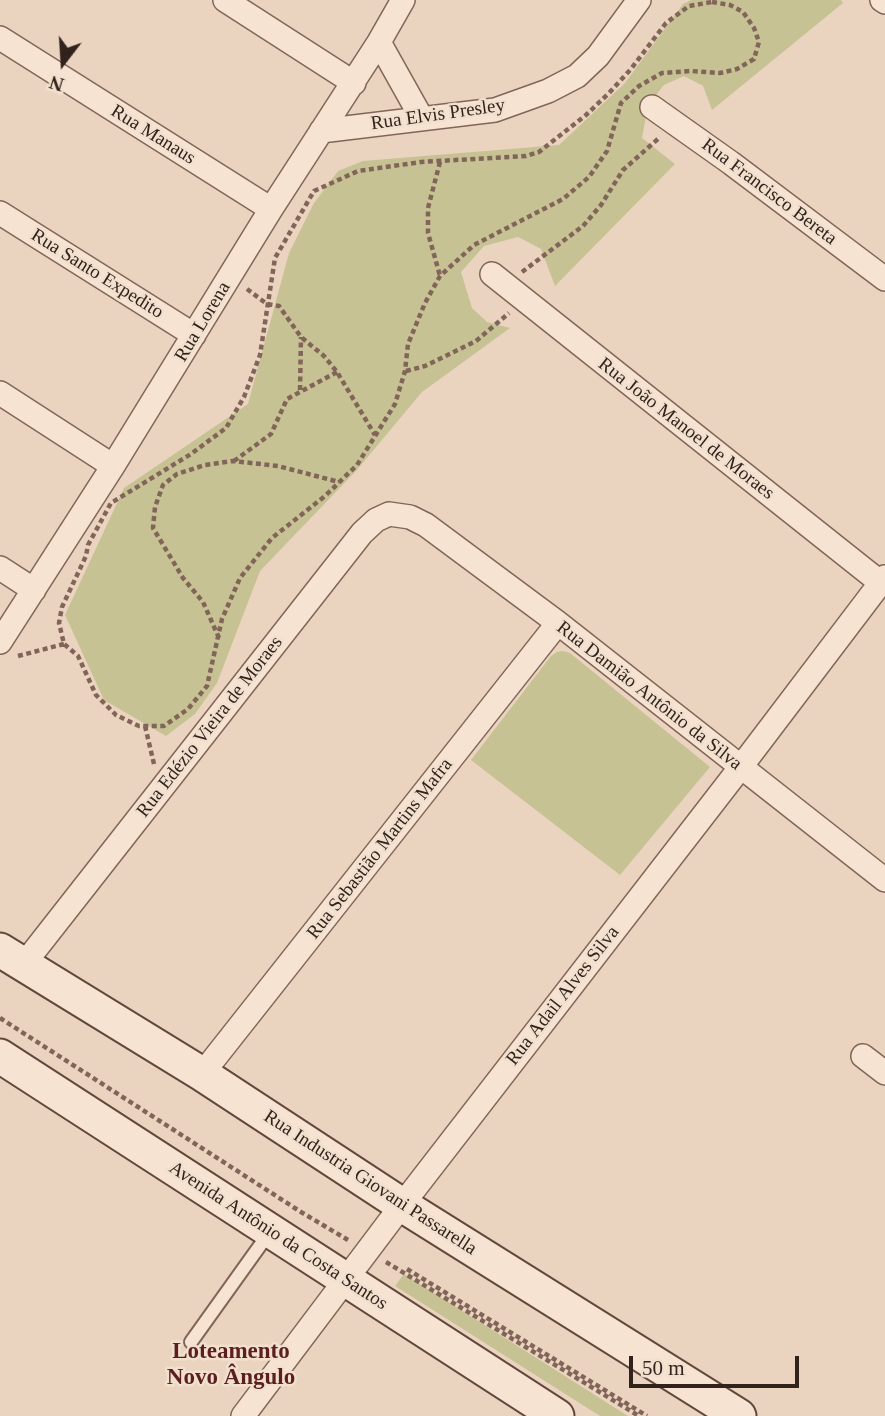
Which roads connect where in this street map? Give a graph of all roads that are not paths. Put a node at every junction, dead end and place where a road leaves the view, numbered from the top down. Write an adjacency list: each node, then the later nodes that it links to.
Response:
1 (225, 0): 6 (street)
2 (403, 0): 5 (street, Rua Lorena)
3 (639, 0): 8 (street, Rua Elvis Presley)
4 (0, 38): 10 (street, Rua Manaus)
5 (379, 42): 6 (street, Rua Lorena); 8 (street)
6 (354, 83): 9 (street, Rua Lorena)
7 (652, 107): 12 (street, Rua Francisco Bereta)
8 (421, 117): 9 (street, Rua Elvis Presley)
9 (321, 131): 10 (street, Rua Lorena)
10 (271, 209): 14 (street, Rua Lorena)
11 (0, 213): 14 (street, Rua Santo Expedito)
12 (885, 279)
13 (506, 286): 19 (street, Rua João Manoel de Moraes)
14 (194, 335): 16 (street, Rua Lorena)
15 (0, 394): 16 (street)
16 (113, 466): 20 (street, Rua Lorena)
17 (410, 517): 21 (street, Rua Damião Antônio da Silva); 25 (street, Rua Edézio Vieira de Moraes)
18 (0, 568): 20 (street)
19 (883, 580): 23 (street, Rua Adail Alves Silva)
20 (34, 590): 22 (street, Rua Lorena)
21 (558, 624): 23 (street, Rua Damião Antônio da Silva); 29 (street, Rua Sebastião Martins Mafra)
22 (4, 646)
23 (740, 768): 24 (street, Rua Damião Antônio da Silva); 30 (street, Rua Adail Alves Silva)
24 (885, 880)
25 (12, 957): 29 (street, Rua Industria Giovani Passarella)
26 (0, 1056): 31 (street, Avenida Antônio da Costa Santos)
27 (863, 1056): 28 (street)
28 (885, 1073)
29 (202, 1074): 30 (street, Rua Industria Giovani Passarella)
30 (402, 1205): 32 (street, Rua Adail Alves Silva); 36 (street, Rua Industria Giovani Passarella)
31 (271, 1230): 32 (street, Avenida Antônio da Costa Santos); 33 (lane)
32 (345, 1281): 34 (street, Rua Adail Alves Silva); 35 (street, Avenida Antônio da Costa Santos)
33 (191, 1342)
34 (243, 1416)
35 (557, 1416)
36 (739, 1416)

